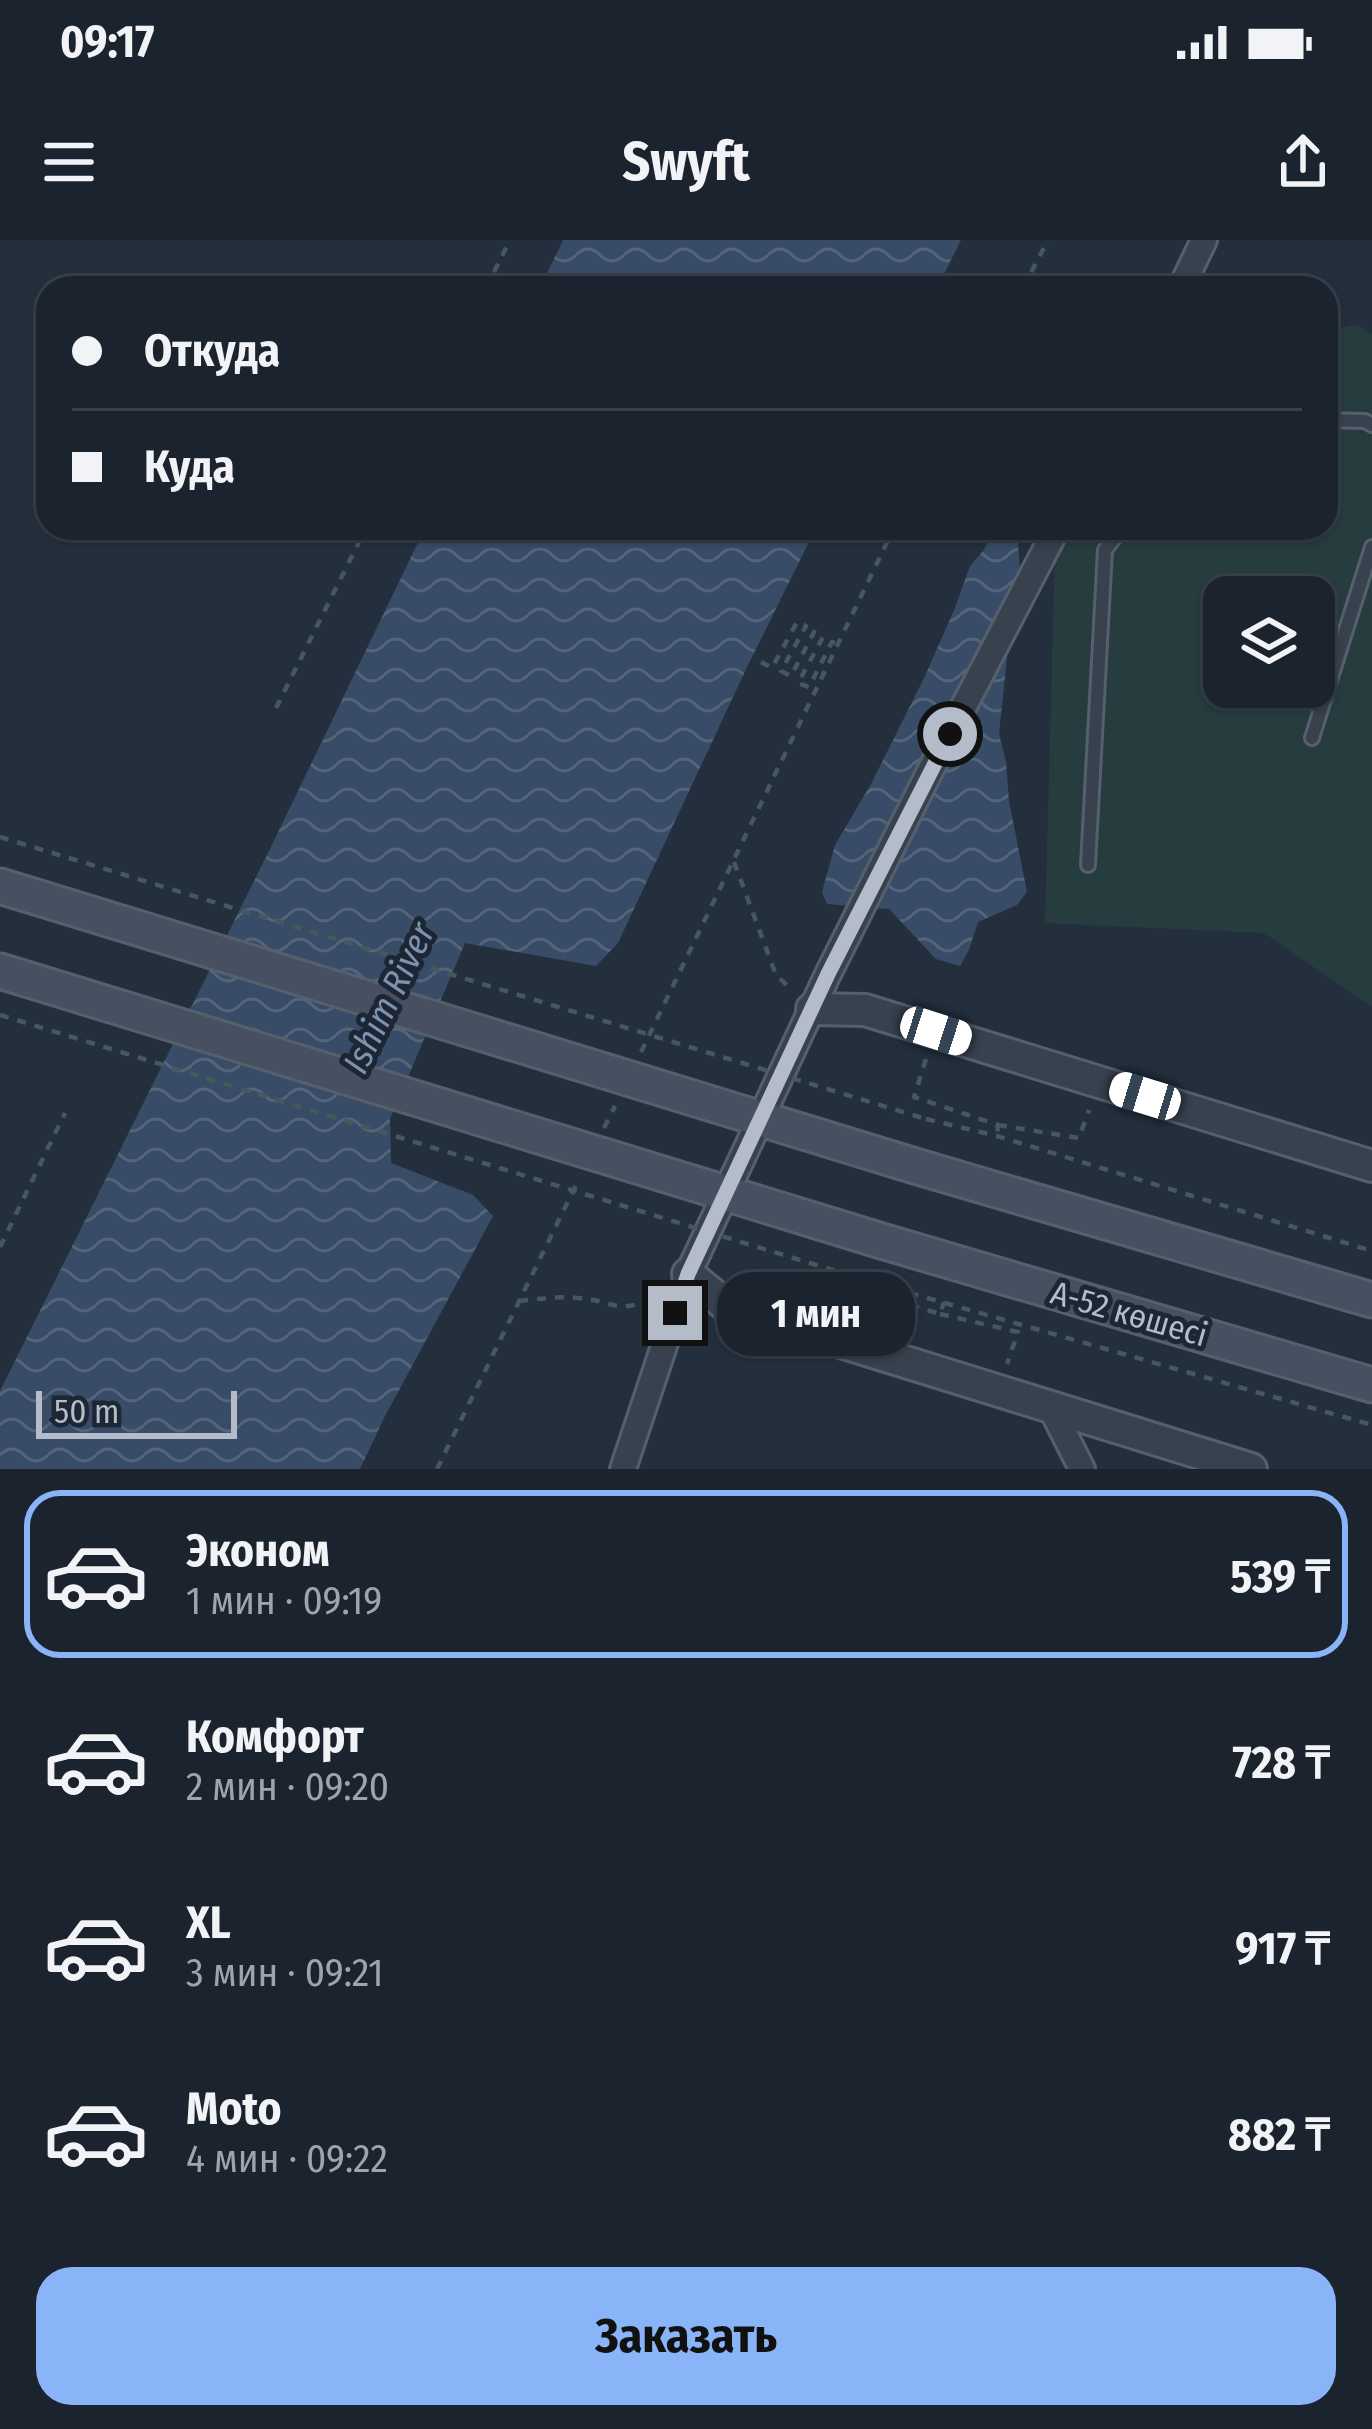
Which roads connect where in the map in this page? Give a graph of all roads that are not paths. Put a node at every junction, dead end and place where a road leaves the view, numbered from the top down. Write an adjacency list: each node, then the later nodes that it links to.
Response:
1 (1204, 240): 2 (street)
2 (1187, 276)
3 (1338, 420): 4 (lane)
4 (1372, 424)
5 (1051, 540): 12 (street)
6 (1113, 540): 9 (lane)
7 (1372, 548): 8 (lane)
8 (1312, 738)
9 (1088, 865)
10 (0, 886): 15 (main road)
11 (0, 971): 16 (main road, А-52 көшесі)
12 (812, 1010): 13 (street); 14 (street)
13 (1372, 1166)
14 (688, 1274): 17 (street); 18 (street)
15 (1372, 1300)
16 (1372, 1385)
17 (1050, 1406): 19 (street); 20 (street)
18 (623, 1469)
19 (1082, 1469)
20 (1251, 1469)

